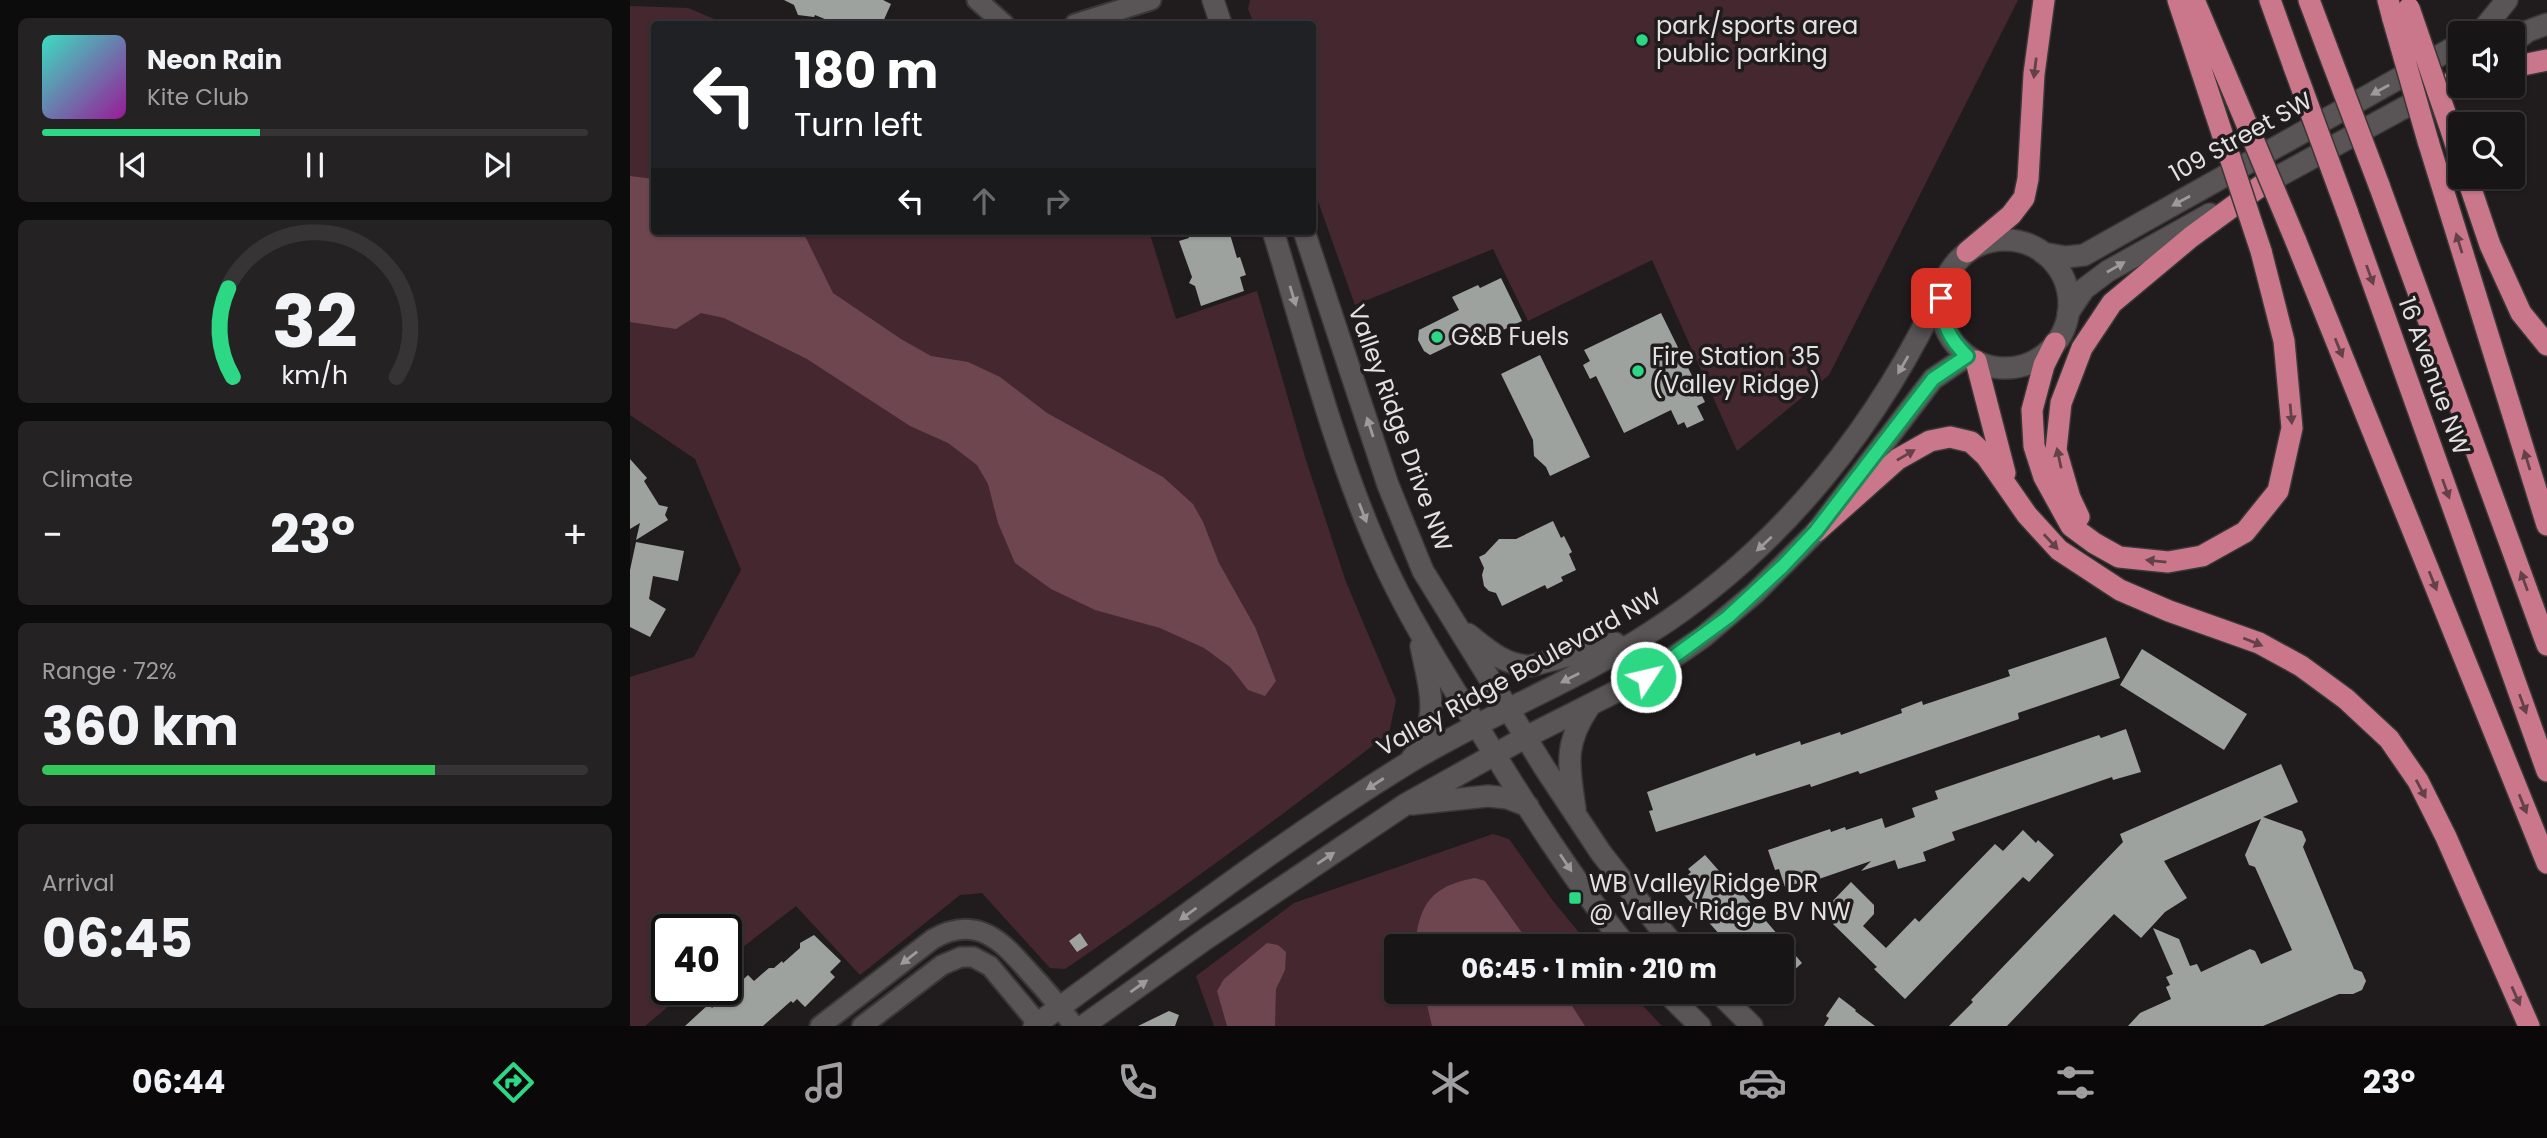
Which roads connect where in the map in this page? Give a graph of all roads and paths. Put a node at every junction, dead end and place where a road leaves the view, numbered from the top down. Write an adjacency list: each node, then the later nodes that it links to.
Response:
1 (977, 0): 11 (street)
2 (1152, 0): 12 (street)
3 (1213, 0): 13 (street)
4 (2044, 0): 26 (highway, one-way to 26)
5 (2178, 0): 36 (highway, one-way to 36, bridge)
6 (2194, 0): 51 (highway, one-way to 51, bridge)
7 (2270, 0): 47 (highway, 16 Avenue NW, one-way to 47, bridge)
8 (2309, 0): 40 (highway, 16 Avenue NW, one-way to 8, bridge)
9 (2507, 0): 14 (street)
10 (2399, 7): 21 (highway, bridge); 34 (highway, one-way to 10, bridge)
11 (1000, 21)
12 (1085, 21)
13 (1220, 21)
14 (2490, 21)
15 (2547, 24): 16 (street)
16 (2525, 33)
17 (2448, 51): 27 (street, 109 Street SW, one-way to 27)
18 (2547, 60): 19 (highway)
19 (2525, 65)
20 (2448, 85): 22 (street)
21 (2448, 123)
22 (2262, 185): 29 (street, one-way to 22); 36 (highway, one-way to 22)
23 (2471, 189): 31 (highway)
24 (1274, 235): 38 (street, one-way to 38)
25 (1305, 235): 37 (street, Valley Ridge Drive NW, one-way to 25)
26 (1967, 252): 27 (street); 28 (street)
27 (2043, 253): 29 (street)
28 (1944, 282): 32 (street); 39 (street, Valley Ridge Boulevard NW, one-way to 39)
29 (2068, 313): 30 (street)
30 (2055, 344): 32 (street); 36 (highway)
31 (2547, 345)
32 (1972, 359): 33 (highway); 35 (street)
33 (2009, 489): 35 (highway, one-way to 33); 66 (highway, one-way to 66)
34 (2547, 525)
35 (1816, 531): 41 (street)
36 (2094, 543)
37 (1455, 624): 39 (street); 42 (street, Valley Ridge Drive NW)
38 (1418, 630): 43 (street); 46 (street)
39 (1651, 632): 42 (street, Valley Ridge Boulevard NW, one-way to 42)
40 (2547, 645)
41 (1589, 707): 44 (street); 50 (street)
42 (1508, 709): 43 (street, Valley Ridge Boulevard NW); 44 (street, Valley Ridge Drive NW)
43 (1476, 725): 45 (street); 46 (street, Valley Ridge Boulevard NW)
44 (1526, 737): 45 (street); 50 (street, Valley Ridge Drive NW)
45 (1495, 755): 48 (street); 49 (street)
46 (1409, 762): 58 (street, Valley Ridge Boulevard NW, one-way to 58)
47 (2547, 771)
48 (1406, 804): 49 (street); 63 (street, one-way to 48)
49 (1528, 807): 53 (street, one-way to 53)
50 (1575, 814): 54 (street, Valley Ridge Drive NW)
51 (2547, 863)
52 (969, 929): 55 (street); 58 (street); 60 (street, one-way to 60)
53 (1616, 934)
54 (1665, 934)
55 (968, 957): 59 (street); 61 (street)
56 (1678, 1004): 64 (street)
57 (1730, 1004): 65 (street)
58 (1060, 1007): 59 (street, Valley Ridge Boulevard NW); 62 (street)
59 (1037, 1025)
60 (820, 1026)
61 (862, 1026)
62 (1074, 1026)
63 (1083, 1026)
64 (1700, 1026)
65 (1752, 1026)
66 (2529, 1026)

